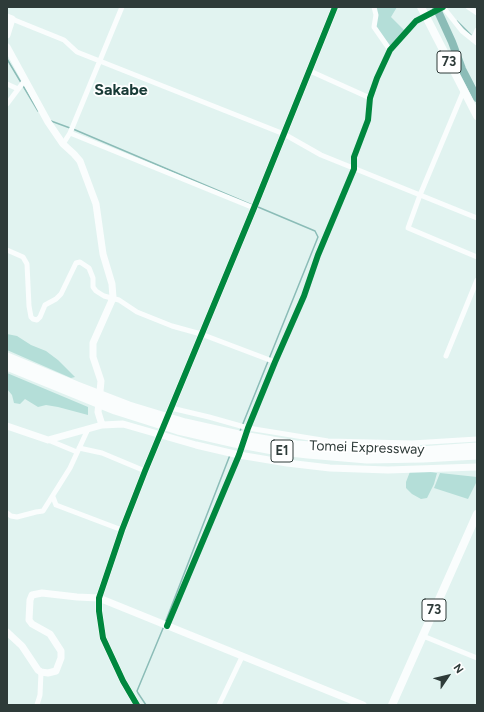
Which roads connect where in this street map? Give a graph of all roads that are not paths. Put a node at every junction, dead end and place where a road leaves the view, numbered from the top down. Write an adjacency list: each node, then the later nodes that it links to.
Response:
1 (122, 7): 14 (street)
2 (335, 7): 15 (street)
3 (374, 7): 12 (street)
4 (421, 7): 8 (main road, 73)
5 (443, 7): 8 (street); 11 (street)
6 (468, 7): 7 (street)
7 (477, 13)
8 (427, 15): 12 (street); 18 (main road, 73)
9 (10, 18): 10 (street); 14 (street)
10 (7, 35)
11 (475, 37)
12 (390, 50): 19 (street)
13 (8, 51): 17 (street)
14 (99, 61): 22 (street); 23 (street)
15 (310, 71): 19 (street); 23 (street)
16 (7, 84): 17 (street)
17 (22, 84): 20 (street); 24 (street)
18 (464, 90): 21 (main road, 73); 26 (street)
19 (370, 98): 25 (street)
20 (7, 104)
21 (477, 116)
22 (70, 132): 24 (street); 27 (street)
23 (284, 134): 25 (street); 27 (street)
24 (63, 144): 32 (street)
25 (354, 169): 26 (street); 36 (street)
26 (420, 195): 28 (street); 30 (street)
27 (255, 206): 33 (street)
28 (477, 218)
29 (7, 250): 32 (street)
30 (477, 257)
31 (477, 280): 34 (street)
32 (113, 298): 33 (street); 40 (street)
33 (202, 334): 36 (street); 39 (street)
34 (446, 356)
35 (7, 357): 38 (highway, Tomei Expressway / E1)
36 (273, 362): 42 (street)
37 (7, 366): 38 (highway, Tomei Expressway / E1)
38 (95, 398): 47 (highway, Tomei Expressway / E1); 50 (highway, Tomei Expressway / E1)
39 (171, 408): 42 (street); 44 (street)
40 (102, 425): 43 (street); 44 (street)
41 (7, 426): 46 (street)
42 (246, 428): 45 (street); 49 (street)
43 (88, 429): 46 (street); 48 (street)
44 (159, 434): 49 (street); 52 (street)
45 (477, 439)
46 (48, 440): 48 (street)
47 (477, 447)
48 (78, 450): 52 (street); 53 (street)
49 (233, 454): 51 (street); 58 (street)
50 (477, 455)
51 (477, 467)
52 (144, 471): 56 (street)
53 (53, 497): 54 (street); 56 (street)
54 (7, 513)
55 (477, 514): 60 (main road, 73)
56 (122, 530): 57 (street)
57 (99, 598): 58 (street); 63 (street); 65 (street)
58 (165, 626): 61 (street)
59 (7, 632): 63 (street)
60 (423, 636): 62 (street); 68 (main road, 73)
61 (242, 657): 66 (street); 67 (street)
62 (477, 658)
63 (40, 672): 64 (street)
64 (37, 705)
65 (137, 705)
66 (219, 705)
67 (363, 705)
68 (392, 705)

